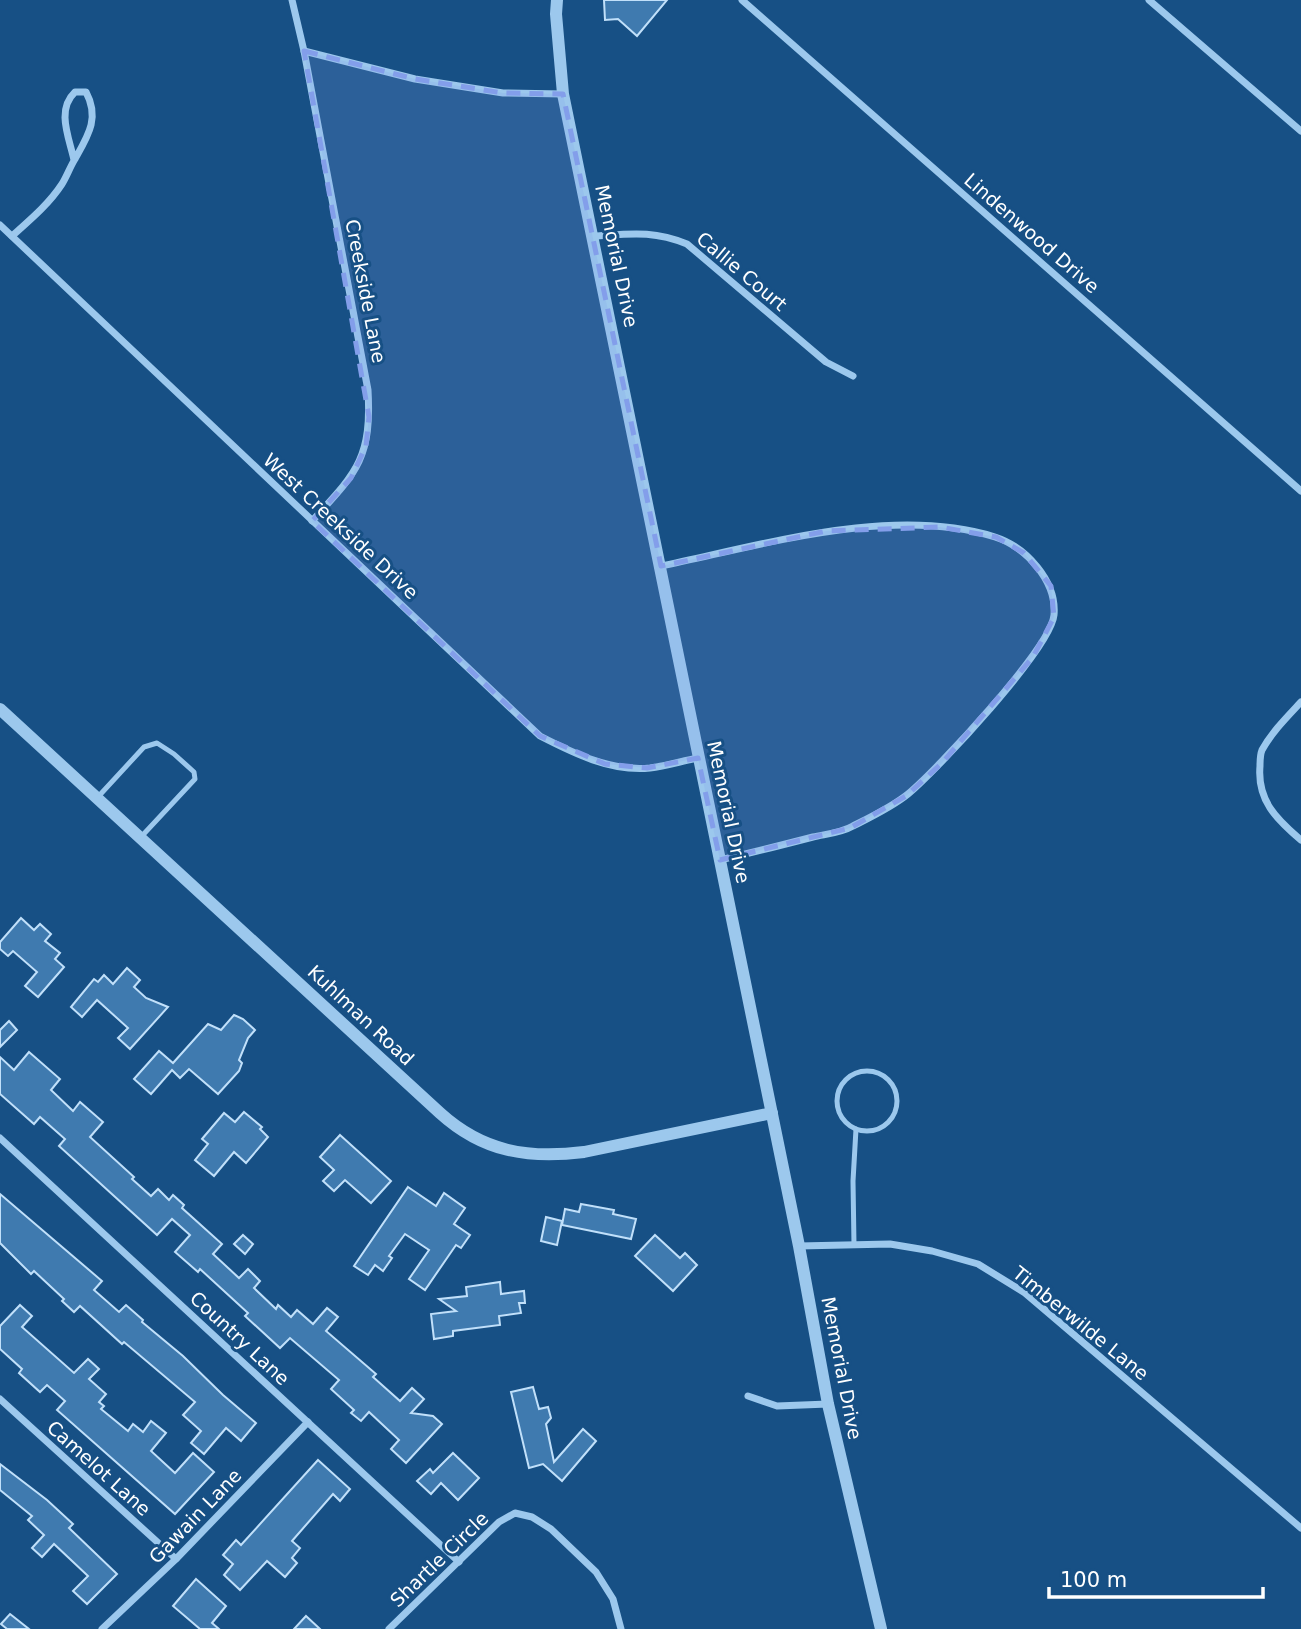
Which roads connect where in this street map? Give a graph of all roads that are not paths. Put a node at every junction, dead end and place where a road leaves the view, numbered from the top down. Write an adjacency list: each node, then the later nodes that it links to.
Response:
1 (292, 0): 5 (street, Creekside Lane)
2 (557, 0): 6 (street, Memorial Drive)
3 (742, 0): 13 (street, Lindenwood Drive)
4 (1149, 0): 7 (street)
5 (304, 51): 6 (street); 14 (street, Creekside Lane)
6 (563, 94): 11 (street, Memorial Drive)
7 (1301, 131)
8 (74, 160): 8 (street); 10 (street)
9 (0, 225): 10 (street, West Creekside Drive)
10 (12, 236): 14 (street, West Creekside Drive)
11 (594, 236): 12 (street, Callie Court); 15 (street, Memorial Drive)
12 (853, 376)
13 (1301, 491)
14 (312, 521): 18 (street, West Creekside Drive)
15 (661, 566): 18 (street, Memorial Drive); 22 (street)
16 (1301, 702): 21 (street)
17 (0, 709): 19 (street, Kuhlman Road)
18 (698, 758): 22 (street, Memorial Drive)
19 (96, 798): 20 (street, Kuhlman Road); 20 (lane)
20 (140, 838): 23 (street, Kuhlman Road)
21 (1301, 840)
22 (720, 860): 23 (street, Memorial Drive)
23 (772, 1114): 27 (street, Memorial Drive)
24 (856, 1129): 24 (lane); 26 (lane)
25 (0, 1138): 31 (street, Country Lane)
26 (854, 1245): 27 (street, Timberwilde Lane); 32 (street, Timberwilde Lane)
27 (799, 1246): 30 (street, Memorial Drive)
28 (748, 1396): 30 (street)
29 (0, 1399): 33 (street, Camelot Lane)
30 (828, 1404): 38 (street, Memorial Drive)
31 (308, 1422): 33 (street, Gawain Lane); 34 (street, Country Lane)
32 (1301, 1528)
33 (176, 1559): 35 (street, Gawain Lane)
34 (459, 1562): 36 (street, Shartle Circle); 37 (street, Shartle Circle)
35 (102, 1629)
36 (389, 1629)
37 (621, 1629)
38 (881, 1629)

